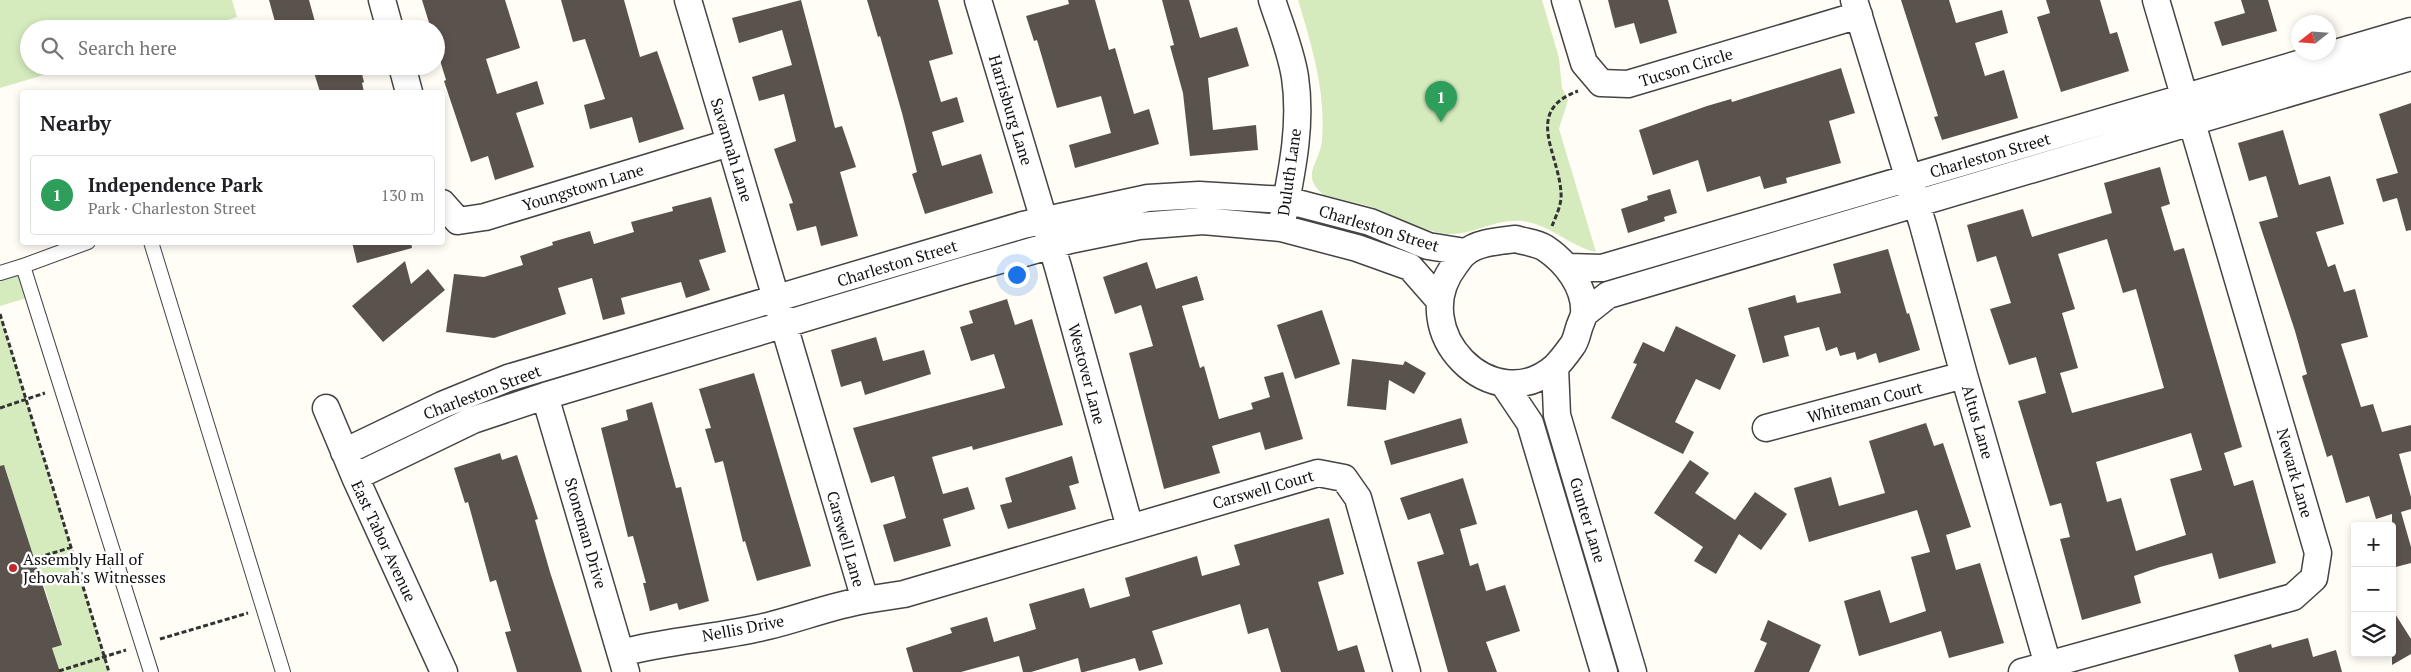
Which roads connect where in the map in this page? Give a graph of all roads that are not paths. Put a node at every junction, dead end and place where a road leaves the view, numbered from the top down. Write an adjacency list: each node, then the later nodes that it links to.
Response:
1 (382, 0): 8 (street)
2 (688, 0): 15 (street, Savannah Lane)
3 (978, 0): 19 (street, Harrisburg Lane)
4 (1272, 0): 17 (street, Duluth Lane)
5 (1565, 0): 7 (street, Tucson Circle)
6 (2156, 0): 13 (street, Newark Lane)
7 (1856, 8): 16 (street, Tucson Circle)
8 (388, 20)
9 (2411, 31): 13 (street, Charleston Street)
10 (2411, 57): 14 (street, Charleston Street)
11 (404, 75): 12 (street)
12 (408, 90)
13 (2184, 97): 14 (street, Newark Lane); 16 (street, Charleston Street)
14 (2192, 122): 16 (street, Charleston Street); 43 (street, Newark Lane)
15 (729, 143): 18 (street, Youngstown Lane); 28 (street, Savannah Lane)
16 (1913, 191): 26 (street, Charleston Street); 30 (street, Charleston Street); 33 (street, Altus Lane)
17 (1286, 200): 19 (street, Charleston Street); 20 (street, Duluth Lane); 24 (street, Charleston Street)
18 (445, 206)
19 (1044, 220): 23 (street, Westover Lane); 28 (street, Charleston Street)
20 (1281, 228): 23 (street, Charleston Street); 29 (street, Charleston Street)
21 (80, 245): 25 (lane)
22 (152, 245): 45 (lane)
23 (1051, 245): 31 (street, Charleston Street); 40 (street, Westover Lane)
24 (1465, 252): 26 (street); 29 (street)
25 (23, 266): 27 (lane); 44 (lane)
26 (1568, 267): 30 (street)
27 (0, 273)
28 (777, 299): 31 (street, Carswell Lane); 38 (street, Charleston Street)
29 (1439, 300): 34 (street)
30 (1584, 314): 32 (street)
31 (784, 325): 35 (street, Charleston Street); 41 (street, Carswell Lane)
32 (1555, 367): 34 (street); 49 (street, Gunter Lane)
33 (1964, 375): 37 (street, Whiteman Court); 43 (street, Altus Lane)
34 (1503, 383): 48 (street, Gunter Lane)
35 (545, 396): 39 (street, Charleston Street); 42 (street, Stoneman Drive)
36 (326, 408): 38 (street, East Tabor Avenue)
37 (1766, 428)
38 (344, 452): 39 (street, East Tabor Avenue)
39 (355, 477): 46 (street, East Tabor Avenue)
40 (1130, 528): 41 (street, Carswell Lane); 47 (street, Carswell Court)
41 (865, 600): 42 (street, Nellis Drive)
42 (623, 662)
43 (2048, 665): 50 (street, Newark Lane)
44 (151, 672)
45 (283, 672)
46 (444, 672)
47 (1407, 672)
48 (1604, 672)
49 (1633, 672)
50 (2022, 672)

